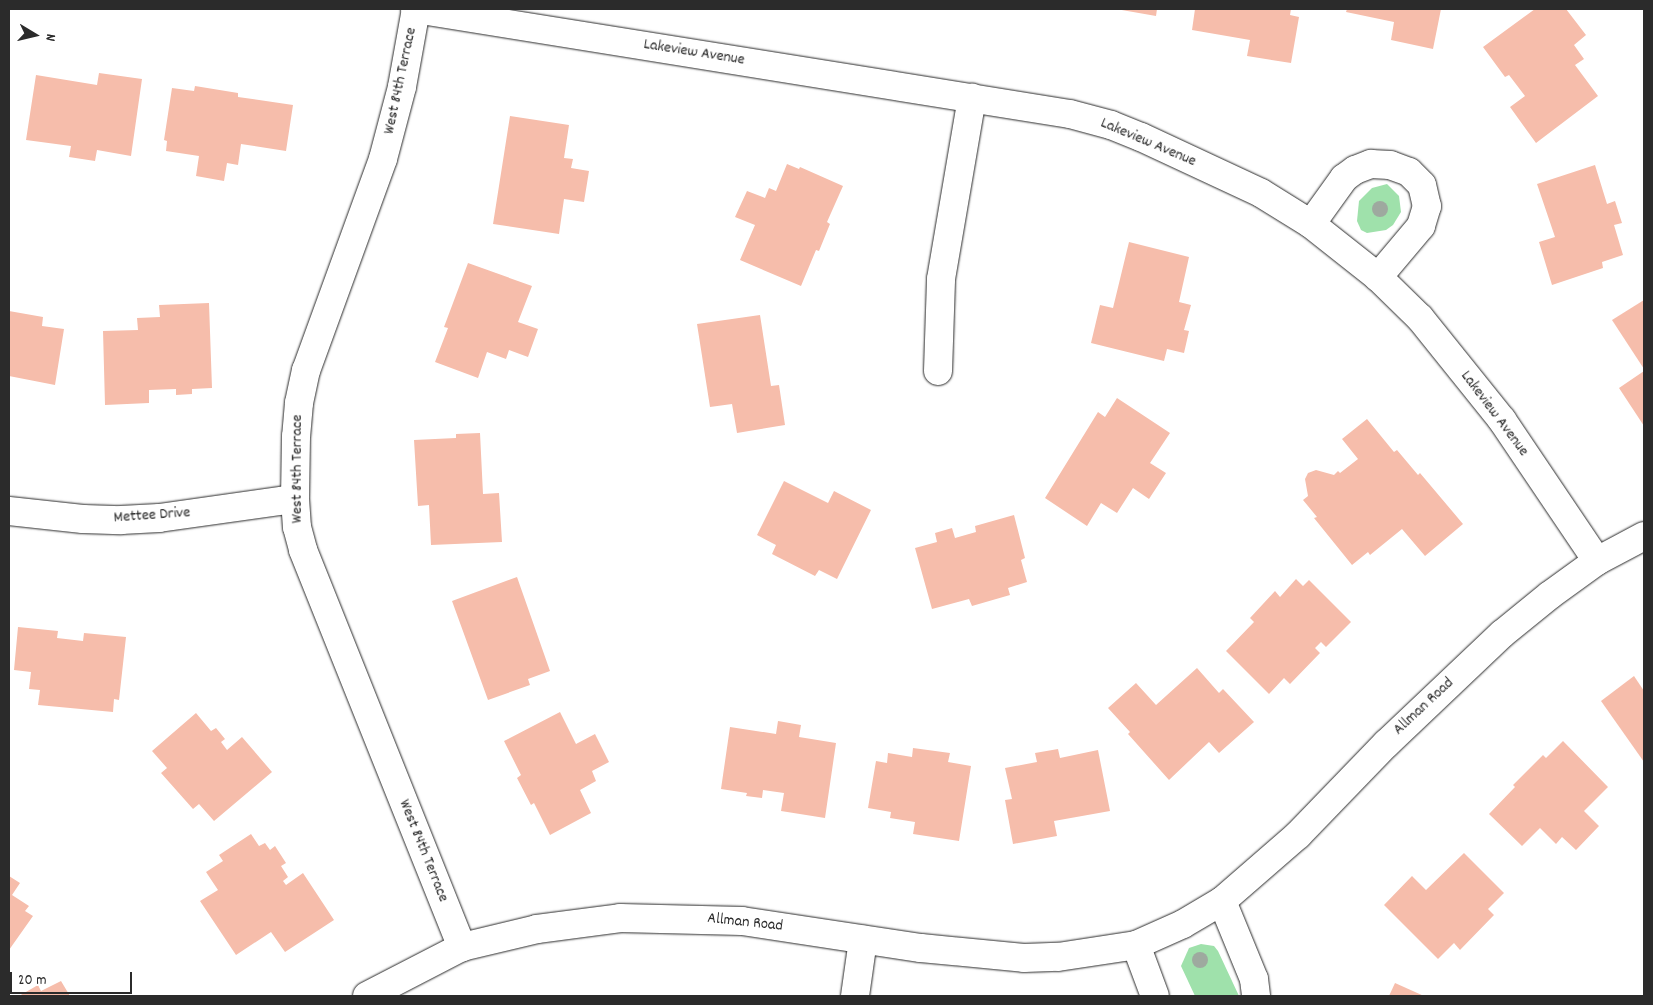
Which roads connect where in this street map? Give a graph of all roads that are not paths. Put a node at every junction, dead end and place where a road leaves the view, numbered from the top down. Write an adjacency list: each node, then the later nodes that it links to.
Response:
1 (416, 9): 2 (street, Lakeview Avenue); 6 (street, West 84th Terrace)
2 (972, 98): 3 (street, Lakeview Avenue); 5 (street)
3 (1311, 224): 4 (street, Lakeview Avenue); 4 (street)
4 (1378, 277): 9 (street, Lakeview Avenue)
5 (938, 371)
6 (295, 499): 7 (street, Mettee Drive); 13 (street, West 84th Terrace)
7 (9, 511)
8 (1644, 536): 9 (street, Allman Road)
9 (1597, 561): 10 (street, Allman Road)
10 (1222, 901): 12 (street, Allman Road); 17 (street)
11 (864, 940): 12 (street, Allman Road); 13 (street, Allman Road); 15 (street)
12 (1136, 945): 16 (street)
13 (462, 947): 14 (street, Allman Road)
14 (367, 996)
15 (855, 996)
16 (1155, 996)
17 (1256, 996)

